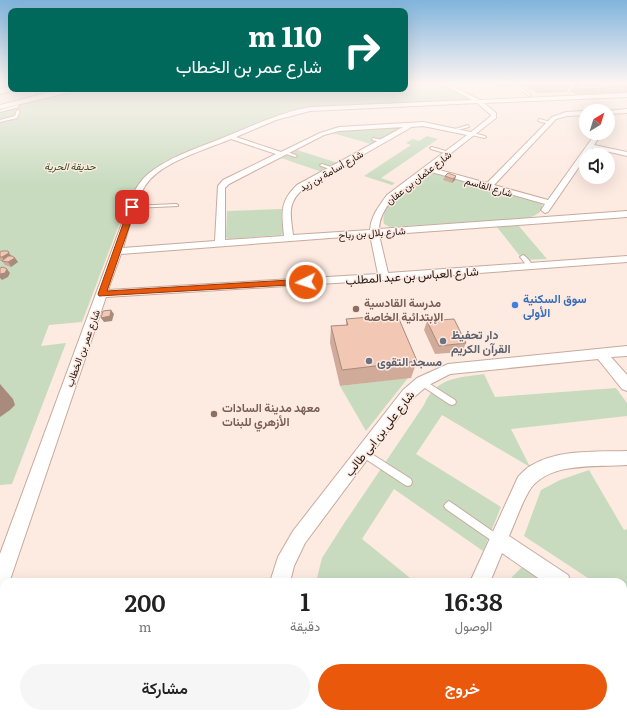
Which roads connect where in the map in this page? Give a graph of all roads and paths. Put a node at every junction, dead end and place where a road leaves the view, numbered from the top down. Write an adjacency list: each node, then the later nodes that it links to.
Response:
1 (14, 118): 6 (lane)
2 (279, 118): 12 (street, شارع عمر بن الخطاب)
3 (492, 118): 11 (street, شارع عثمان بن عفان)
4 (558, 118): 7 (street)
5 (539, 120): 7 (lane)
6 (0, 121)
7 (550, 123): 26 (street)
8 (411, 125): 10 (street); 16 (street, شارع أسامة بن زيد); 19 (street)
9 (468, 126): 10 (lane)
10 (454, 130): 11 (street)
11 (473, 134): 13 (lane); 20 (street, شارع عثمان بن عفان)
12 (231, 137): 19 (street); 29 (street, شارع عمر بن الخطاب)
13 (484, 137)
14 (373, 139): 16 (lane)
15 (594, 140): 17 (street)
16 (381, 141): 24 (street, شارع أسامة بن زيد)
17 (590, 146): 21 (street); 27 (street)
18 (432, 148): 20 (lane)
19 (282, 153): 22 (lane); 34 (street)
20 (448, 153): 25 (street, شارع عثمان بن عفان)
21 (627, 154)
22 (295, 156)
23 (322, 165): 24 (lane)
24 (333, 169): 33 (street, شارع أسامة بن زيد)
25 (428, 169): 26 (street, شارع القاسم); 32 (street, شارع عثمان بن عفان)
26 (489, 186): 27 (street, شارع القاسم)
27 (549, 204): 31 (street)
28 (176, 205): 29 (lane)
29 (132, 207): 35 (street, شارع عمر بن الخطاب)
30 (627, 214): 31 (street, شارع بلال بن رباح)
31 (537, 220): 32 (street, شارع بلال بن رباح)
32 (373, 232): 33 (street, شارع بلال بن رباح); 39 (street, شارع عثمان بن عفان)
33 (289, 238): 34 (street, شارع بلال بن رباح)
34 (220, 243): 35 (street, شارع بلال بن رباح)
35 (117, 251): 40 (street, شارع عمر بن الخطاب)
36 (523, 257): 38 (lane)
37 (627, 259): 38 (street, شارع العباس بن عبد المطلب)
38 (530, 266): 39 (street, شارع العباس بن عبد المطلب)
39 (384, 277): 40 (street, شارع العباس بن عبد المطلب)
40 (102, 294): 51 (street, شارع عمر بن الخطاب)
41 (627, 351): 42 (street, شارع على بن ابى طالب)
42 (601, 354): 43 (street, شارع على بن ابى طالب); 44 (street)
43 (422, 382): 45 (lane); 46 (street, شارع على بن ابى طالب)
44 (627, 385)
45 (452, 402)
46 (364, 453): 48 (lane); 52 (street, شارع على بن ابى طالب)
47 (627, 458): 50 (street)
48 (408, 482)
49 (449, 506): 50 (lane)
50 (498, 540): 53 (street); 54 (street)
51 (1, 578)
52 (281, 578)
53 (482, 578)
54 (555, 578)

